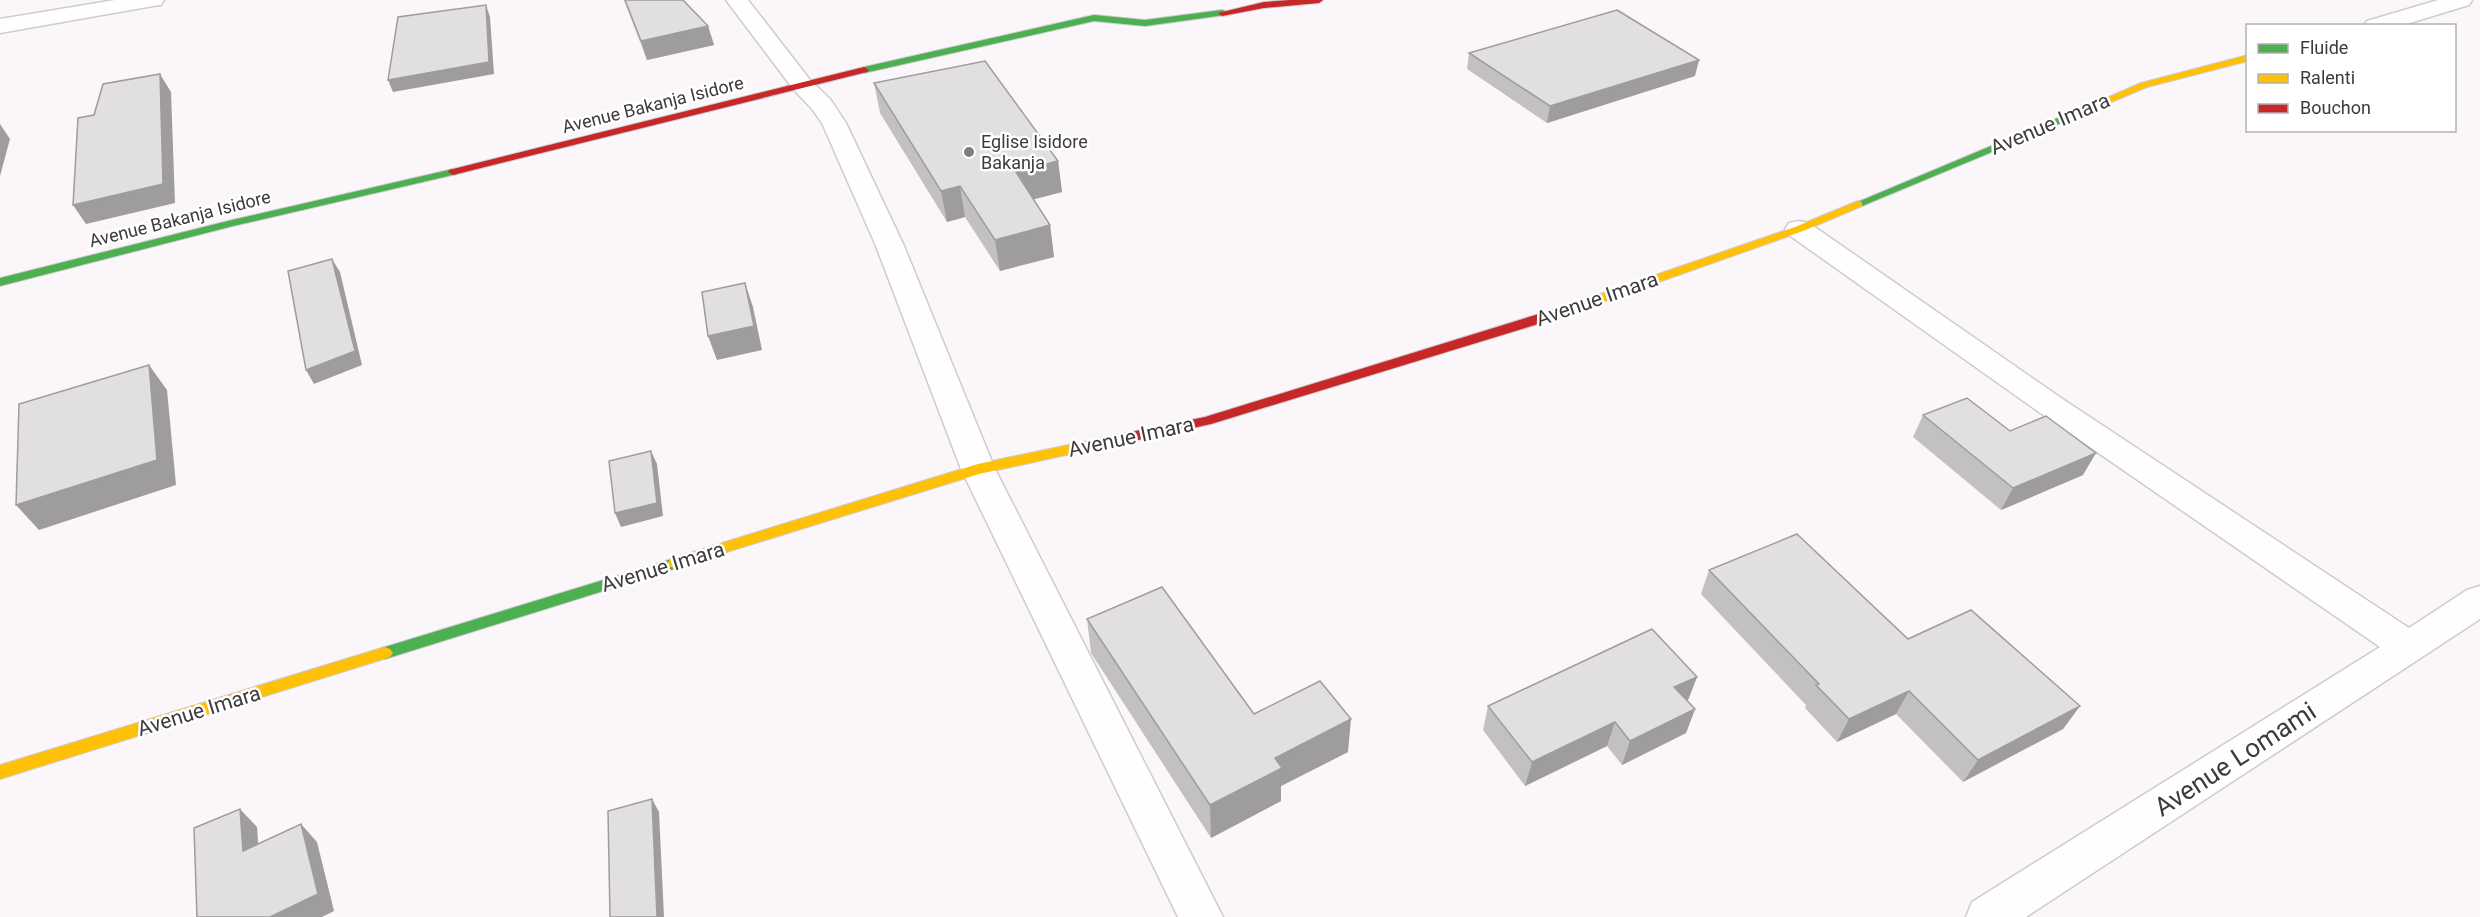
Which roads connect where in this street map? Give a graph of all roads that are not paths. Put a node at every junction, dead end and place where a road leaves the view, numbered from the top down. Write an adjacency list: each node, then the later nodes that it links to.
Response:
1 (153, 0): 6 (street)
2 (737, 0): 8 (street)
3 (1319, 0): 8 (street, Avenue Bakanja Isidore)
4 (2461, 0): 5 (street)
5 (2382, 24)
6 (0, 26)
7 (2246, 58): 9 (street, Avenue Imara)
8 (802, 85): 10 (street, Avenue Bakanja Isidore); 11 (street)
9 (1799, 229): 11 (street, Avenue Imara); 13 (street)
10 (0, 282)
11 (978, 469): 14 (street, Avenue Imara); 15 (street)
12 (2480, 600): 13 (street, Avenue Lomami)
13 (2409, 647): 16 (street, Avenue Lomami)
14 (0, 772)
15 (1201, 917)
16 (1988, 917)

